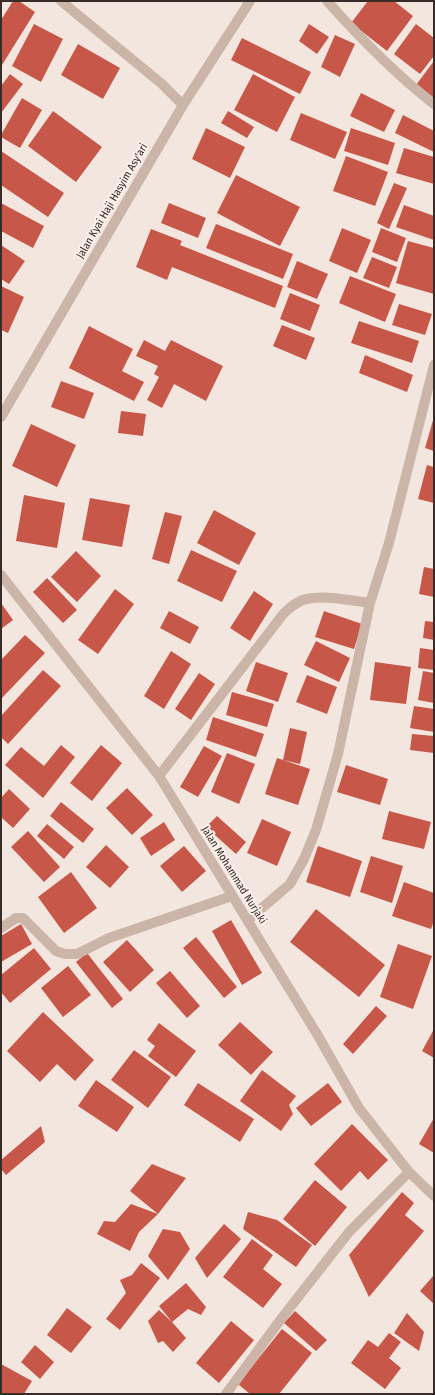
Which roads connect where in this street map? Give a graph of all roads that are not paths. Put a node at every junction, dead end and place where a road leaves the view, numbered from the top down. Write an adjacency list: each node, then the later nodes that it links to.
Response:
1 (61, 1): 5 (street)
2 (250, 1): 5 (street, Jalan Kyai Haji Hasyim Asy'ari)
3 (327, 1): 4 (street)
4 (434, 104)
5 (183, 105): 7 (street, Jalan Kyai Haji Hasyim Asy'ari)
6 (434, 365): 9 (street)
7 (1, 417)
8 (1, 575): 10 (street, Jalan Mohammad Nurjaki)
9 (370, 602): 10 (street); 12 (street)
10 (159, 776): 11 (street, Jalan Mohammad Nurjaki)
11 (232, 896): 12 (street, Jalan Mohammad Nurjaki); 13 (street)
12 (248, 920): 14 (street, Jalan Mohammad Nurjaki)
13 (1, 928)
14 (409, 1172): 15 (street, Jalan Mohammad Nurjaki); 16 (street)
15 (434, 1196)
16 (226, 1394)

